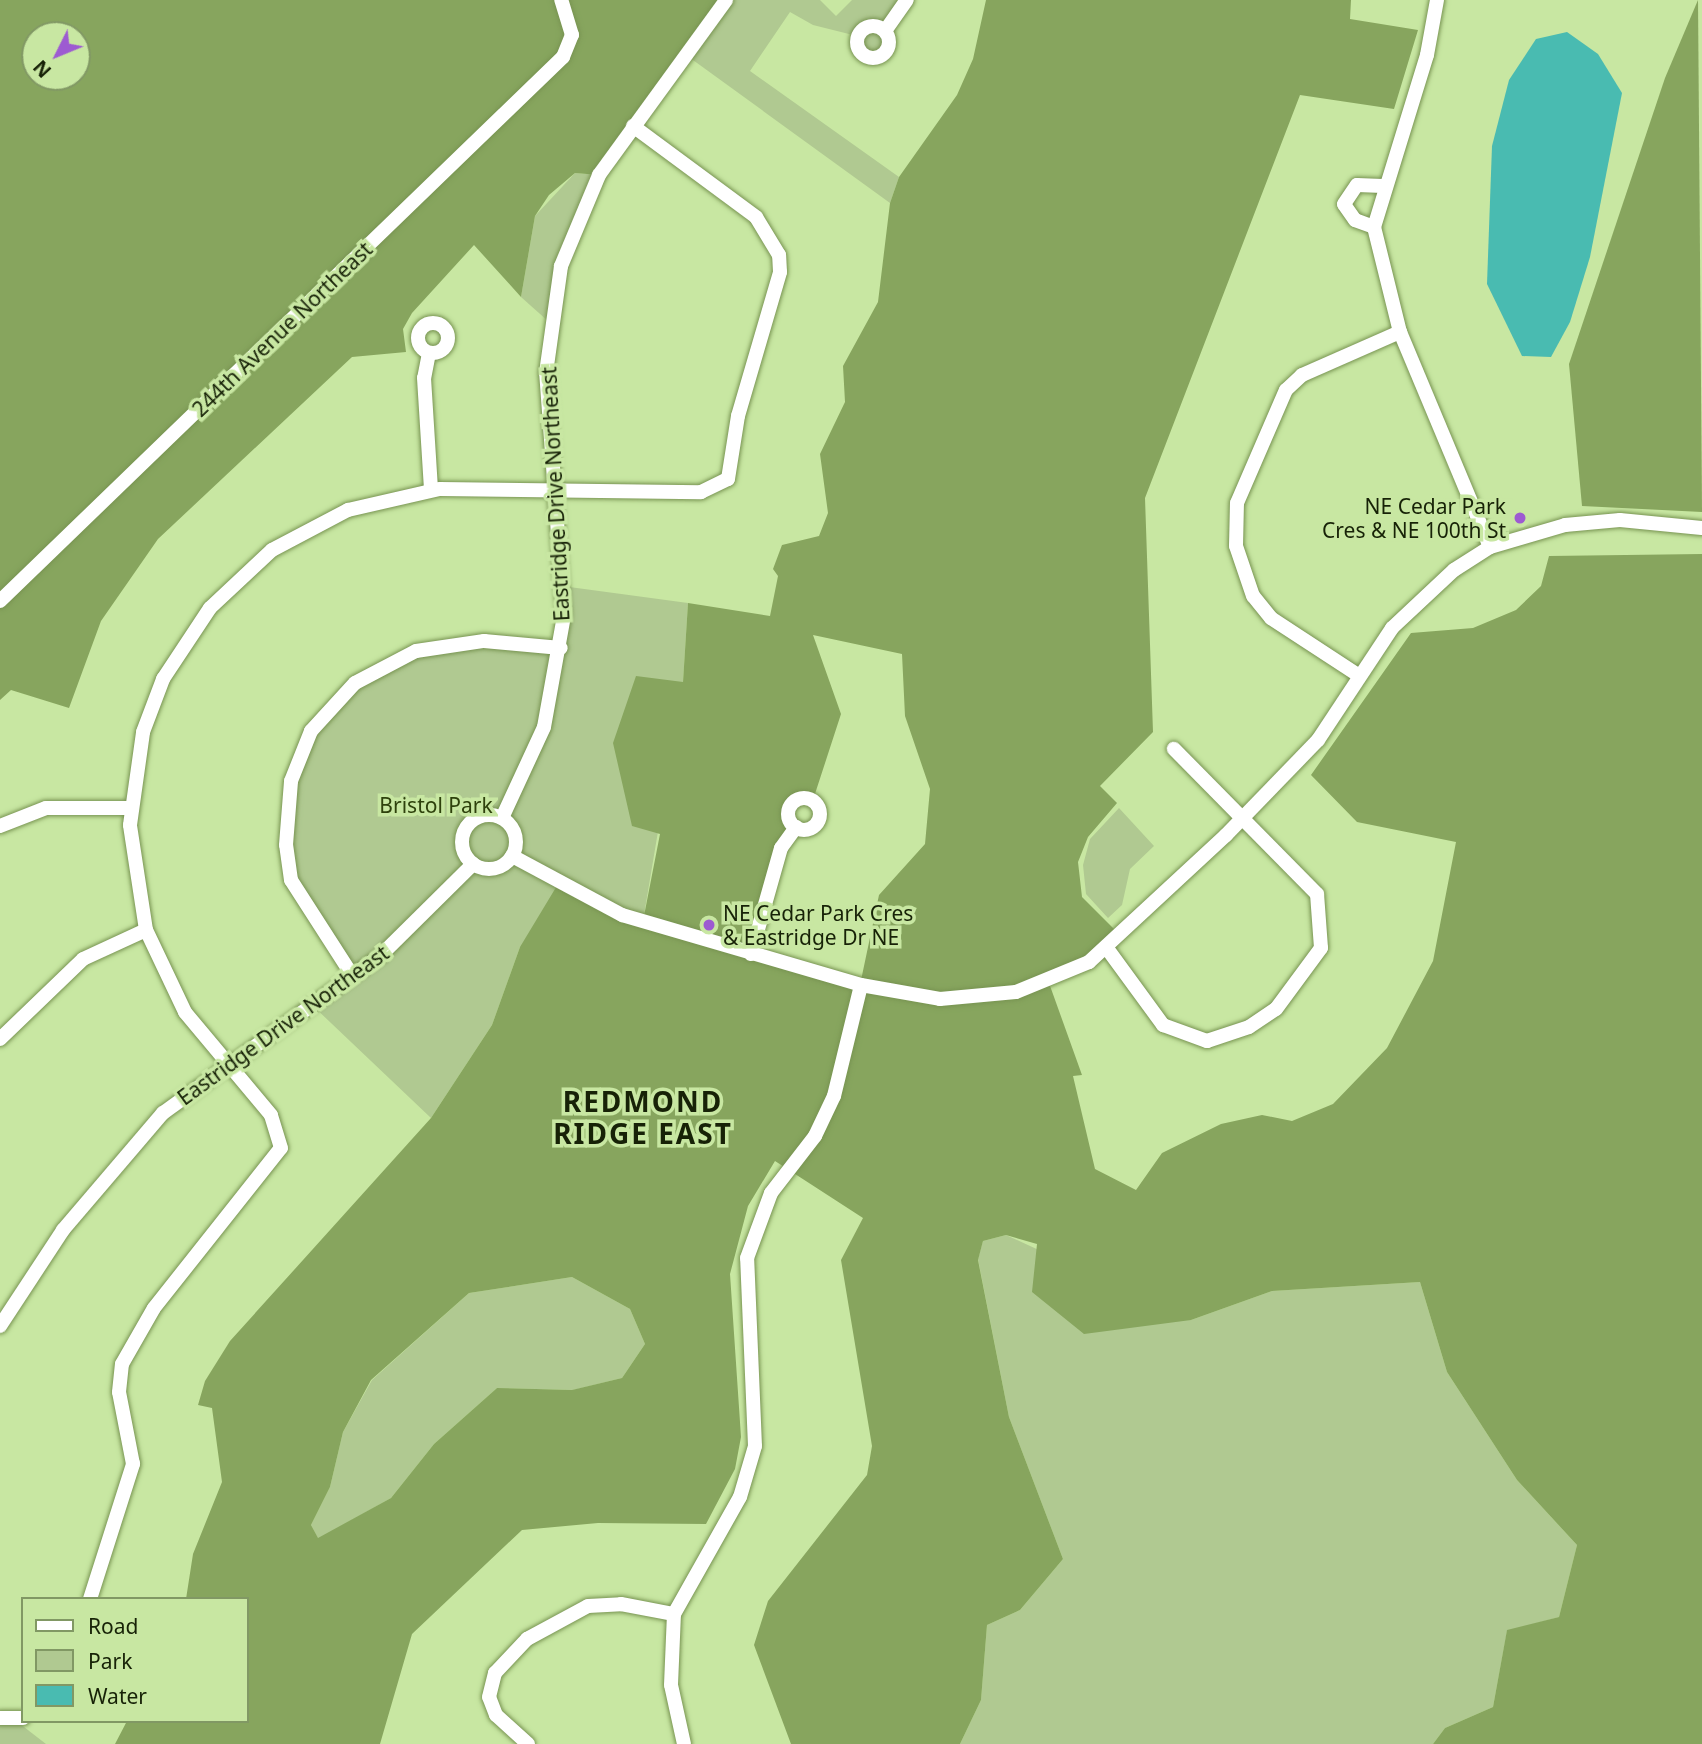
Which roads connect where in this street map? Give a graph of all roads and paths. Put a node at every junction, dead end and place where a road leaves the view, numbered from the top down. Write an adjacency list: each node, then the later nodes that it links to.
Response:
1 (561, 0): 15 (street, 244th Avenue Northeast)
2 (726, 0): 6 (street, Eastridge Drive Northeast)
3 (906, 0): 5 (street)
4 (1437, 0): 7 (street)
5 (885, 31)
6 (633, 126): 11 (street, Eastridge Drive Northeast); 11 (street)
7 (1383, 186): 8 (street); 8 (street)
8 (1374, 227): 9 (street)
9 (1400, 332): 14 (street); 17 (street)
10 (429, 353): 12 (street)
11 (556, 489): 12 (street); 16 (street, Eastridge Drive Northeast)
12 (430, 490): 19 (street)
13 (1702, 528): 14 (street)
14 (1490, 547): 17 (street)
15 (0, 601)
16 (561, 648): 20 (street, Eastridge Drive Northeast); 29 (street)
17 (1358, 675): 21 (street)
18 (1174, 749): 21 (street)
19 (130, 808): 22 (street); 26 (street)
20 (502, 818): 24 (street); 25 (street)
21 (1243, 818): 27 (street); 27 (street)
22 (0, 826)
23 (796, 827): 28 (street)
24 (512, 856): 25 (street); 28 (street)
25 (473, 864): 29 (street, Eastridge Drive Northeast)
26 (146, 930): 31 (street); 32 (street)
27 (1106, 947): 30 (street)
28 (751, 954): 30 (street)
29 (352, 975): 32 (street, Eastridge Drive Northeast)
30 (861, 985): 35 (street)
31 (0, 1040)
32 (224, 1065): 33 (street, Eastridge Drive Northeast); 34 (street)
33 (1, 1321)
34 (91, 1597)
35 (674, 1614): 38 (street); 39 (street)
36 (0, 1718): 37 (street)
37 (21, 1719)
38 (528, 1744)
39 (684, 1744)

